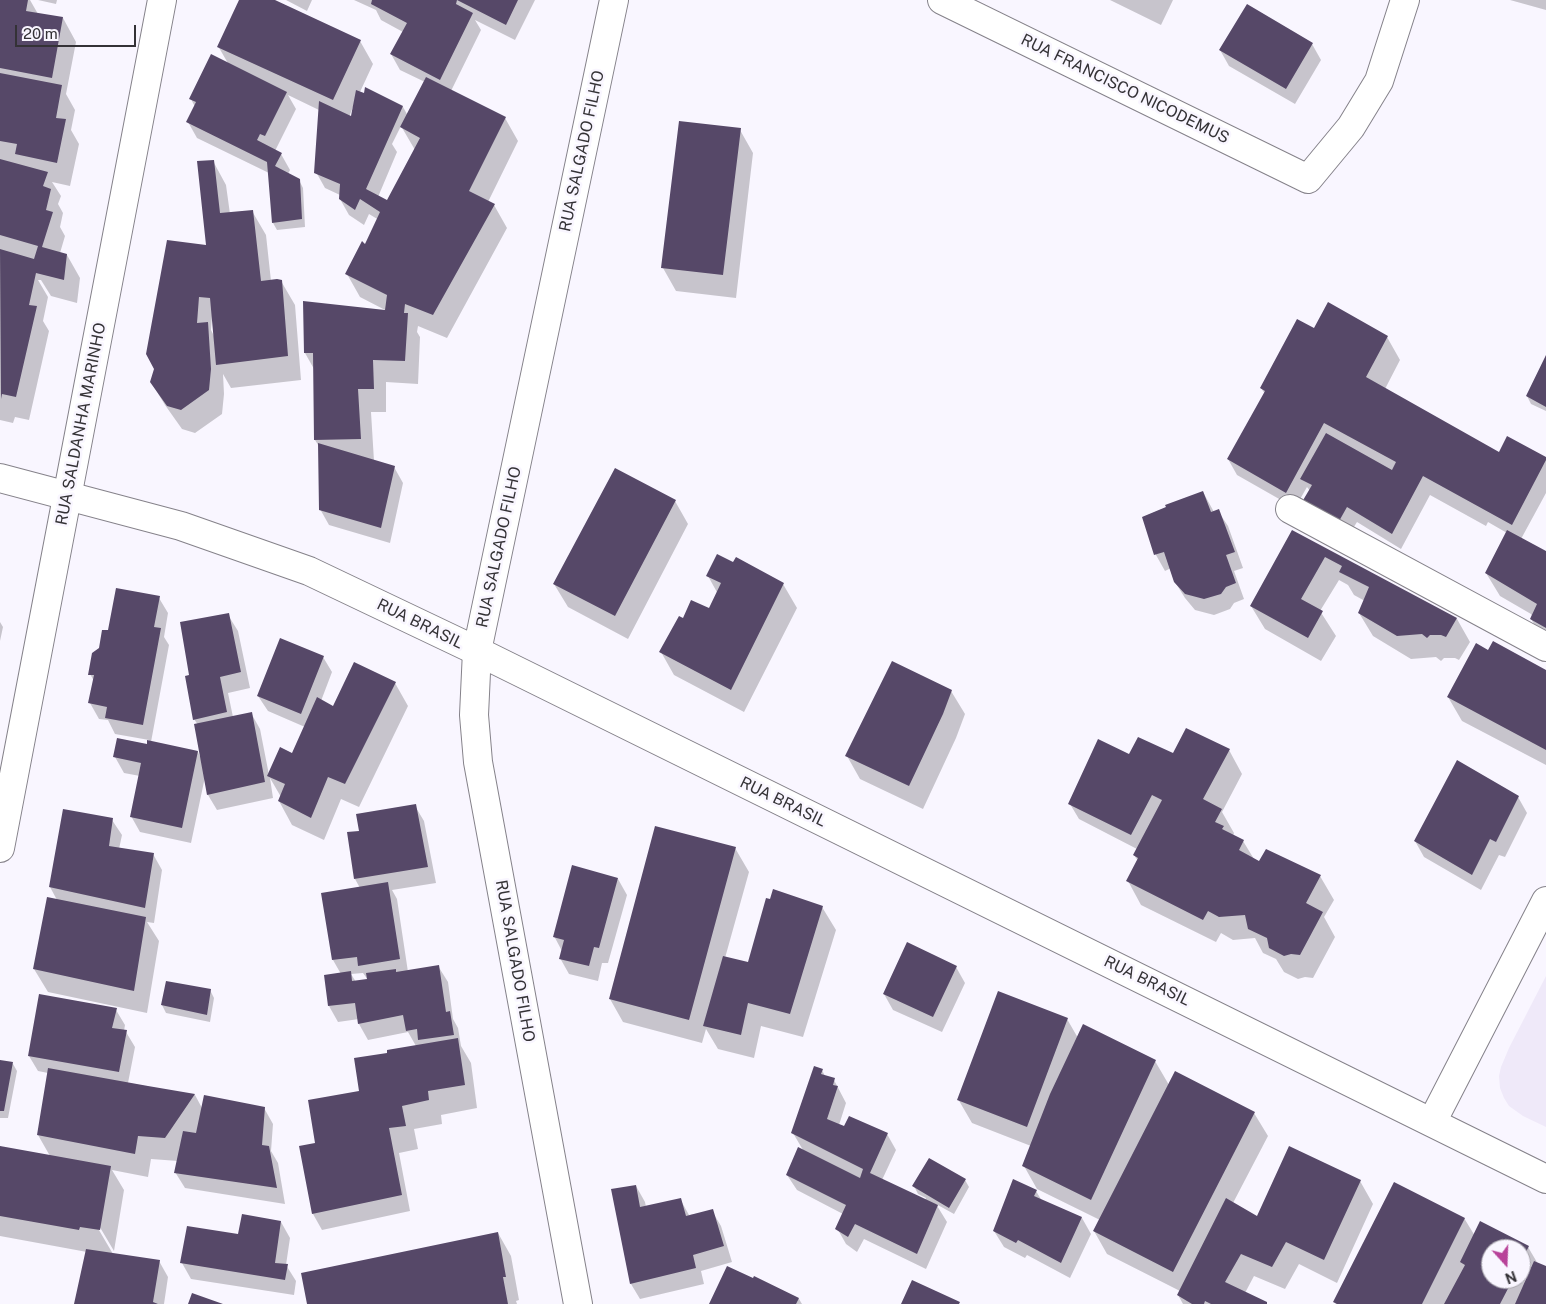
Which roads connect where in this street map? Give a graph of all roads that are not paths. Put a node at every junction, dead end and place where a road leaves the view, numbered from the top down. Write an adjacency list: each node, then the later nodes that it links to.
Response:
1 (162, 0): 6 (street, RUA SALDANHA MARINHO)
2 (614, 0): 9 (street, RUA SALGADO FILHO)
3 (942, 0): 4 (street, RUA FRANCISCO NICODEMUS)
4 (1405, 0)
5 (0, 478): 6 (street, RUA BRASIL)
6 (68, 496): 9 (street, RUA BRASIL); 10 (street, RUA SALDANHA MARINHO)
7 (1290, 509): 8 (street)
8 (1546, 647)
9 (477, 651): 12 (street, RUA BRASIL); 14 (street, RUA SALGADO FILHO)
10 (0, 848)
11 (1546, 901): 12 (street)
12 (1432, 1122): 13 (street, RUA BRASIL)
13 (1546, 1179)
14 (578, 1304)

